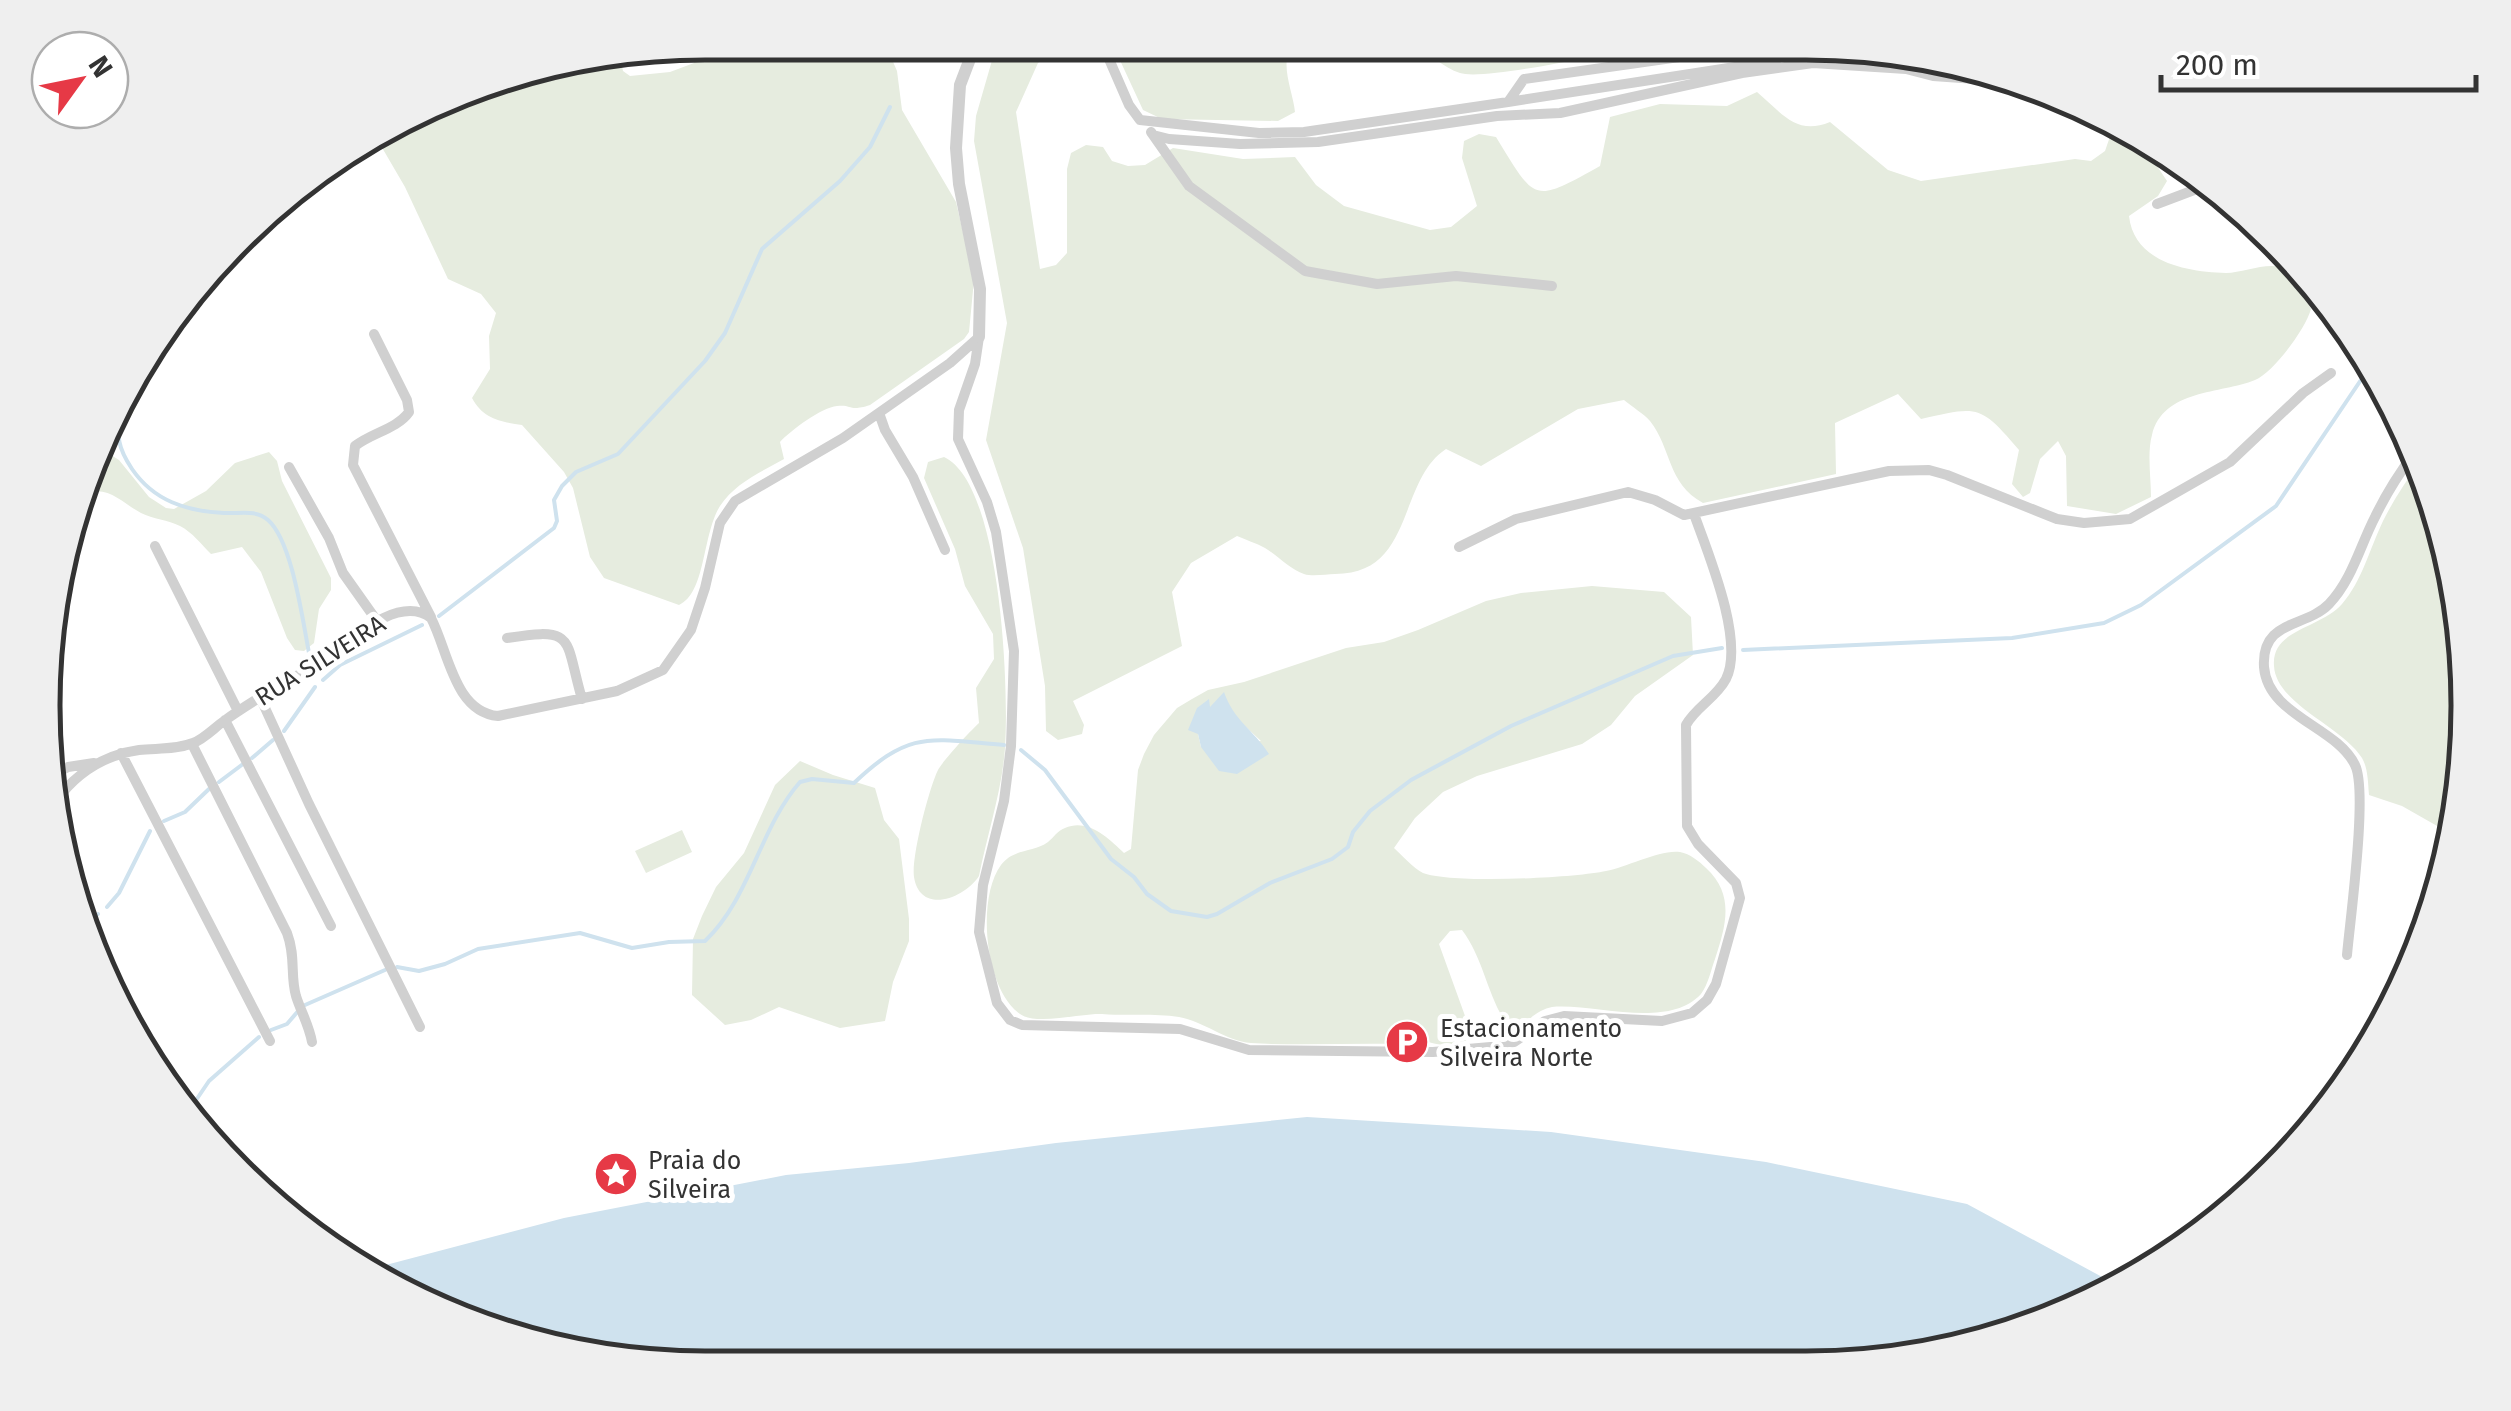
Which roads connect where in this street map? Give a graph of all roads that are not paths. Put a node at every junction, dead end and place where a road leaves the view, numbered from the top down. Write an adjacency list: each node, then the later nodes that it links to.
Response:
1 (970, 60): 13 (street)
2 (1109, 60): 7 (street)
3 (1658, 60): 6 (street)
4 (1778, 60): 6 (street)
5 (1954, 77): 8 (street)
6 (1508, 102): 7 (street)
7 (1140, 120): 8 (street)
8 (1152, 135): 11 (street)
9 (2194, 190): 10 (street)
10 (2157, 204)
11 (1552, 286)
12 (374, 334): 22 (street)
13 (979, 337): 15 (street); 18 (street)
14 (2331, 373): 18 (street)
15 (879, 413): 21 (street); 26 (street)
16 (2405, 467): 35 (street)
17 (289, 468): 23 (street)
18 (1694, 514): 20 (street)
19 (155, 546): 27 (street)
20 (1459, 546)
21 (945, 550)
22 (431, 618): 23 (street, RUA SILVEIRA); 26 (street)
23 (377, 621): 25 (street, RUA SILVEIRA)
24 (507, 638): 26 (street)
25 (260, 697): 27 (street, RUA SILVEIRA); 36 (street)
26 (582, 699)
27 (238, 711): 28 (street, RUA SILVEIRA)
28 (226, 720): 29 (street, RUA SILVEIRA); 34 (street)
29 (192, 744): 30 (street, RUA SILVEIRA); 38 (street)
30 (121, 753): 31 (street, RUA SILVEIRA); 37 (street)
31 (94, 763): 32 (street); 33 (street, RUA SILVEIRA)
32 (64, 770)
33 (66, 788)
34 (331, 926)
35 (2347, 955)
36 (420, 1027)
37 (270, 1041)
38 (312, 1042)

